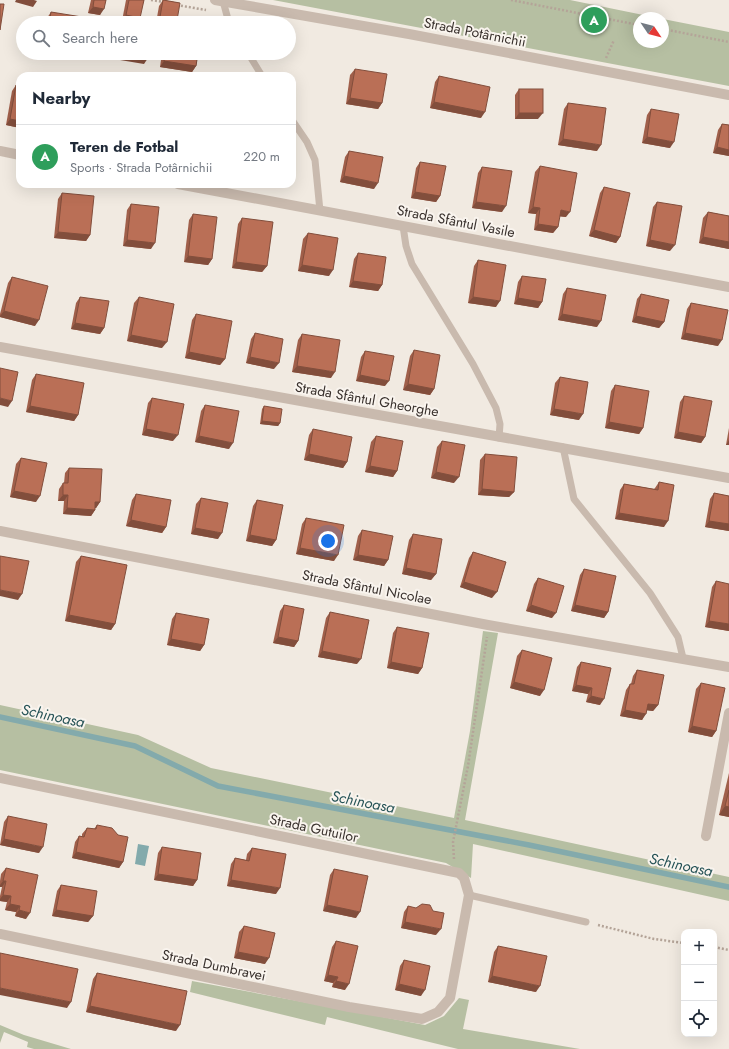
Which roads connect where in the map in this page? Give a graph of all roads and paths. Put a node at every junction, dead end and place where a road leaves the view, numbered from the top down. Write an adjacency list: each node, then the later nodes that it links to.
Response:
1 (511, 0): 4 (path)
2 (219, 1): 3 (lane); 9 (street, Strada Potârnichii)
3 (226, 16)
4 (633, 24)
5 (669, 30): 7 (path)
6 (614, 40): 9 (path)
7 (729, 42)
8 (252, 60): 10 (lane)
9 (600, 70): 11 (street, Strada Potârnichii)
10 (260, 72)
11 (729, 95)
12 (296, 126): 16 (lane)
13 (0, 151): 14 (street)
14 (16, 154)
15 (199, 188): 16 (street, Strada Sfântul Vasile)
16 (320, 211): 17 (street, Strada Sfântul Vasile)
17 (403, 226): 18 (street, Strada Sfântul Vasile); 20 (lane)
18 (729, 287)
19 (0, 347): 20 (street, Strada Sfântul Gheorghe)
20 (499, 438): 21 (street, Strada Sfântul Gheorghe)
21 (563, 447): 22 (street, Strada Sfântul Gheorghe); 25 (lane)
22 (729, 478)
23 (0, 531): 24 (street, Strada Sfântul Nicolae)
24 (488, 625): 25 (street, Strada Sfântul Nicolae); 30 (path)
25 (683, 658): 26 (street, Strada Sfântul Nicolae)
26 (729, 667)
27 (729, 713): 29 (street)
28 (0, 778): 31 (street, Strada Gutuilor)
29 (706, 836)
30 (453, 842)
31 (470, 895): 32 (lane); 33 (street, Strada Dumbravei)
32 (586, 922): 34 (path)
33 (0, 934)
34 (681, 943)
35 (717, 948): 36 (path)
36 (729, 950)

